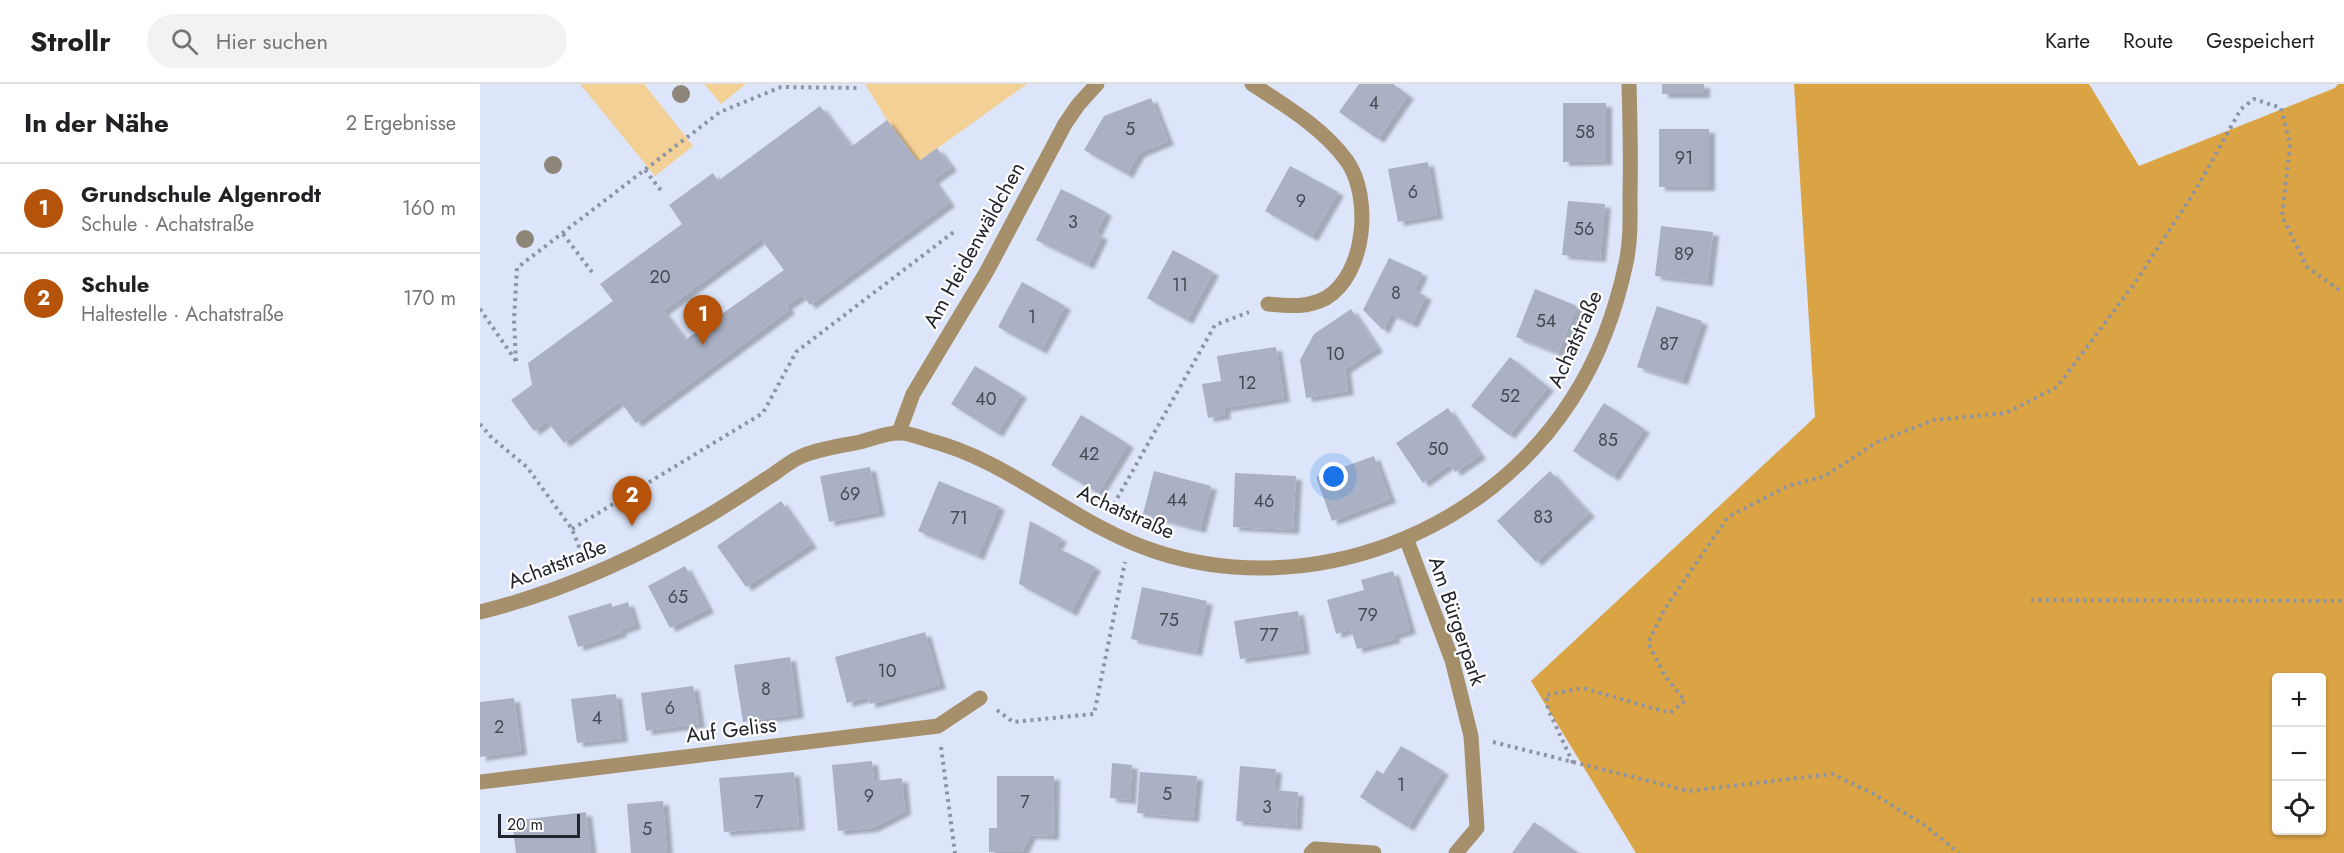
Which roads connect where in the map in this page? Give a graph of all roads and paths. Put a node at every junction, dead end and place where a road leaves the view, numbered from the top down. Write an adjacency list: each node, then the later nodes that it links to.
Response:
1 (1097, 84): 14 (street, Am Heidenwäldchen)
2 (1252, 84): 11 (street)
3 (1629, 84): 17 (street, Achatstraße)
4 (861, 88): 5 (path)
5 (645, 170): 6 (path); 8 (path)
6 (663, 193)
7 (955, 231): 16 (path)
8 (563, 234): 9 (path); 12 (path)
9 (592, 272)
10 (2344, 290): 26 (path)
11 (1268, 304): 15 (path)
12 (480, 309)
13 (480, 424): 16 (path)
14 (899, 432): 15 (street, Achatstraße); 19 (street, Achatstraße)
15 (1101, 527): 18 (street, Achatstraße)
16 (572, 529): 19 (path)
17 (1406, 538): 18 (street, Achatstraße); 25 (street, Am Bürgerpark)
18 (1129, 541): 23 (path)
19 (591, 576): 22 (street, Achatstraße)
20 (2031, 600): 21 (path)
21 (2344, 601)
22 (480, 612)
23 (980, 698): 24 (street, Auf Geliss)
24 (938, 726): 27 (street, Auf Geliss); 28 (path)
25 (1471, 735): 26 (path); 31 (street, Am Bürgerpark)
26 (1573, 764): 32 (path)
27 (480, 782)
28 (955, 853)
29 (1311, 853): 30 (street)
30 (1374, 853)
31 (1456, 853)
32 (1959, 853)

